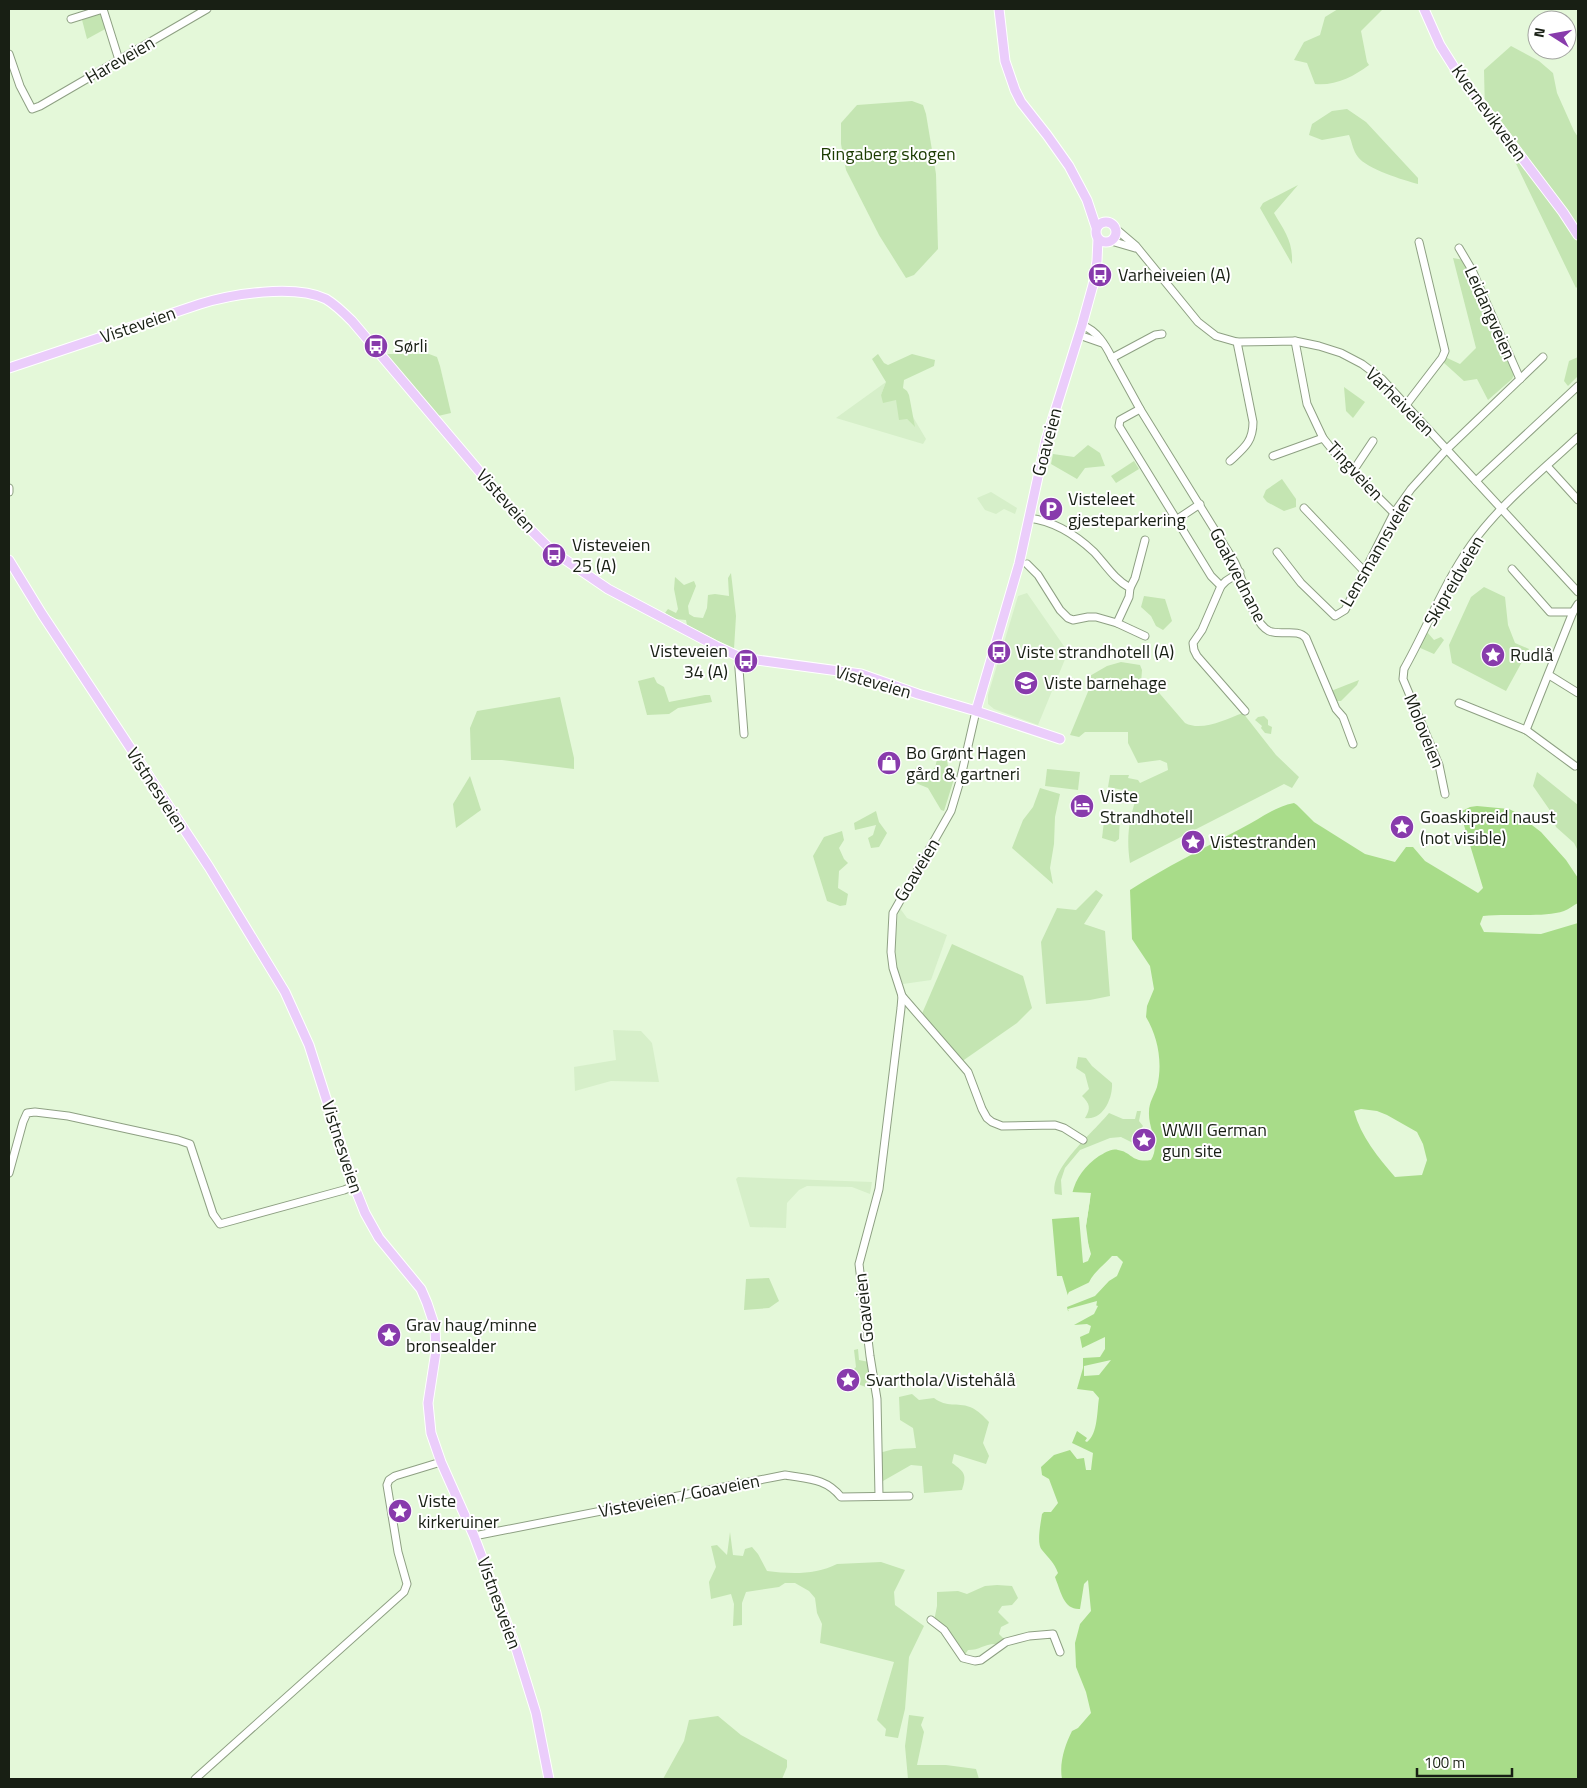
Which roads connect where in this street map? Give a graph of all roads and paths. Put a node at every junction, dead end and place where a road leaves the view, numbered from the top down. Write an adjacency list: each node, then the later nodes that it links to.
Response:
1 (103, 9): 5 (street); 7 (street)
2 (208, 9): 7 (street, Hareveien)
3 (999, 9): 8 (main road)
4 (1424, 9): 9 (main road, Kvernevikveien)
5 (71, 19)
6 (9, 54): 7 (street, Hareveien)
7 (119, 60)
8 (1087, 200): 10 (main road); 11 (main road)
9 (1563, 212): 12 (main road, Kvernevikveien); 14 (main road, Kvernevikveien)
10 (1108, 222): 11 (main road); 13 (main road)
11 (1096, 227): 15 (main road)
12 (1578, 227)
13 (1116, 230): 16 (main road); 19 (street, Varheiveien)
14 (1578, 235)
15 (1098, 239): 16 (main road); 20 (main road, Goaveien)
16 (1110, 241): 19 (street); 20 (main road, Goaveien)
17 (1419, 242): 32 (street)
18 (1459, 248): 30 (street, Leidangveien)
19 (1140, 251): 25 (street, Varheiveien)
20 (1097, 261): 21 (main road, Goaveien)
21 (1082, 325): 23 (main road, Goaveien); 26 (street, Goakvednane)
22 (1162, 334): 28 (street)
23 (1079, 335): 26 (street); 50 (main road, Goaveien)
24 (1295, 341): 25 (street, Varheiveien); 32 (street, Varheiveien); 35 (street, Tingveien)
25 (1237, 342): 39 (street)
26 (1104, 344): 28 (street, Goakvednane)
27 (1543, 357): 30 (street, Lensmannsveien)
28 (1112, 358): 33 (street, Goakvednane)
29 (9, 368): 66 (main road, Visteveien)
30 (1520, 379): 37 (street, Lensmannsveien)
31 (1578, 386): 42 (street)
32 (1406, 405): 37 (street, Varheiveien)
33 (1140, 409): 46 (street, Goakvednane); 51 (street)
34 (1578, 437): 40 (street, Skipreidveien)
35 (1323, 438): 38 (street); 41 (street, Tingveien)
36 (1373, 442): 41 (street)
37 (1447, 449): 42 (street, Varheiveien); 49 (street, Lensmannsveien)
38 (1273, 456)
39 (1230, 461)
40 (1547, 466): 45 (street); 48 (street, Skipreidveien)
41 (1353, 471): 49 (street, Tingveien)
42 (1476, 481): 48 (street, Varheiveien)
43 (9, 488): 44 (street)
44 (9, 492)
45 (1578, 500)
46 (1200, 504): 51 (street); 58 (street, Goakvednane)
47 (1304, 508): 57 (street)
48 (1502, 508): 61 (street, Varheiveien); 67 (street, Skipreidveien)
49 (1394, 513): 57 (street, Lensmannsveien)
50 (1029, 518): 60 (street); 71 (main road, Goaveien)
51 (1176, 520): 59 (street)
52 (1145, 540): 60 (street)
53 (1277, 552): 57 (street, Lensmannsveien)
54 (9, 560): 82 (main road, Vistnesveien)
55 (1027, 564): 64 (street)
56 (1512, 569): 63 (street)
57 (1364, 571)
58 (1240, 572): 59 (street); 76 (street, Goakvednane)
59 (1222, 586): 72 (street)
60 (1130, 588): 64 (street)
61 (1578, 592)
62 (1578, 604): 63 (street)
63 (1573, 612): 68 (street)
64 (1117, 623): 65 (street)
65 (1145, 636)
66 (738, 656): 71 (main road, Visteveien); 74 (street)
67 (1404, 669): 78 (street, Moloveien)
68 (1549, 675): 69 (street); 73 (street)
69 (1578, 693)
70 (1459, 703): 73 (street)
71 (976, 711): 75 (main road, Visteveien); 79 (street, Goaveien)
72 (1245, 712)
73 (1526, 730): 77 (street)
74 (744, 734)
75 (1060, 739)
76 (1353, 744)
77 (1575, 766)
78 (1446, 794)
79 (902, 996): 80 (street); 84 (street, Goaveien)
80 (1083, 1140)
81 (9, 1173): 82 (street)
82 (354, 1186): 83 (main road, Vistnesveien)
83 (441, 1462): 86 (main road, Vistnesveien); 89 (street)
84 (879, 1496): 85 (street, Visteveien / Goaveien); 86 (street, Visteveien / Goaveien)
85 (909, 1496)
86 (474, 1536): 90 (main road, Vistnesveien)
87 (931, 1620): 88 (street)
88 (1060, 1652)
89 (195, 1779)
90 (548, 1779)

